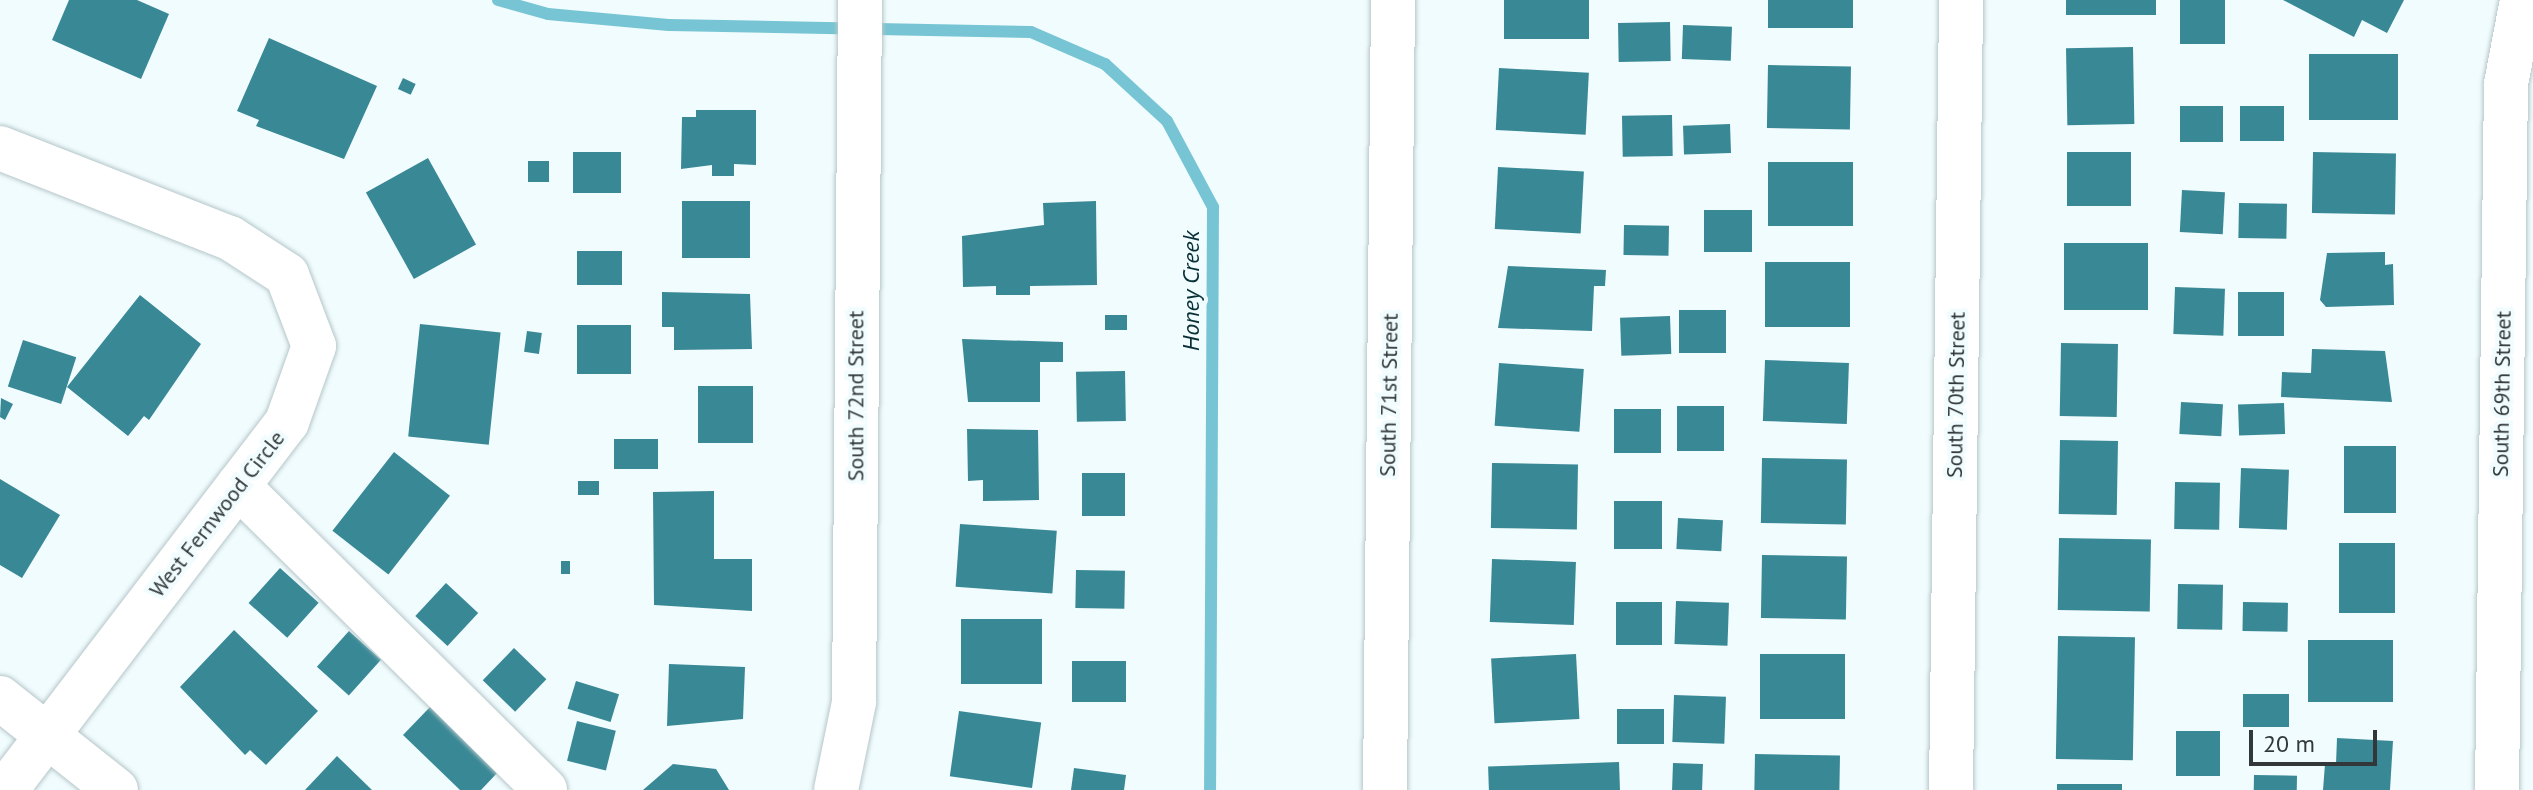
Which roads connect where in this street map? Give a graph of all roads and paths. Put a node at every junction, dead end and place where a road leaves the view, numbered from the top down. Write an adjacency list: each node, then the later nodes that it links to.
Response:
1 (860, 0): 12 (street, South 72nd Street)
2 (1393, 0): 13 (street, South 71st Street)
3 (1961, 0): 14 (street, South 70th Street)
4 (2522, 0): 15 (street, South 69th Street)
5 (0, 148): 6 (street, West Fernwood Circle)
6 (238, 486): 8 (street, West Fernwood Circle); 11 (street)
7 (0, 698): 8 (street)
8 (49, 732): 9 (street, West Fernwood Circle); 10 (street)
9 (6, 790)
10 (116, 790)
11 (545, 790)
12 (836, 790)
13 (1385, 790)
14 (1951, 790)
15 (2497, 790)

